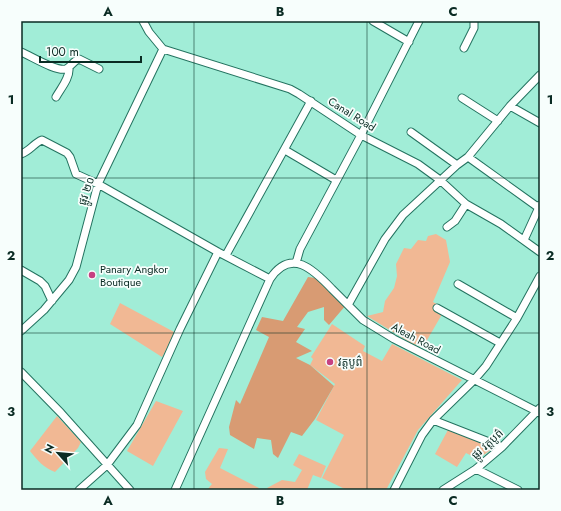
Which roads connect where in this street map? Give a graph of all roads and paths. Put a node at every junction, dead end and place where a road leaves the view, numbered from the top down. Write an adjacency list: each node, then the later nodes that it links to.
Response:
1 (143, 21): 7 (street)
2 (373, 21): 5 (street)
3 (419, 21): 5 (street)
4 (474, 21): 6 (street)
5 (409, 42): 19 (street)
6 (464, 48)
7 (163, 49): 14 (street, Canal Road); 26 (street, ផ្លូវ ២០)
8 (21, 52): 9 (street)
9 (69, 68): 10 (street); 12 (street)
10 (99, 69)
11 (540, 75): 15 (street)
12 (56, 97)
13 (462, 98): 16 (street)
14 (311, 101): 19 (street, Canal Road); 20 (street)
15 (510, 106): 16 (street); 17 (street)
16 (498, 121): 22 (street)
17 (540, 123)
18 (411, 132): 23 (street)
19 (361, 134): 24 (street); 25 (street, Canal Road)
20 (285, 150): 24 (street); 33 (street)
21 (21, 154): 26 (street)
22 (468, 157): 23 (street); 28 (street)
23 (457, 165): 25 (street)
24 (336, 180): 34 (street)
25 (440, 180): 27 (street, Canal Road); 40 (street)
26 (98, 184): 31 (street); 39 (street, ផ្លូវ ២០)
27 (466, 204): 29 (street); 30 (street, Canal Road)
28 (539, 206): 30 (street)
29 (447, 226)
30 (524, 240): 32 (street, Canal Road)
31 (218, 252): 33 (street); 50 (street)
32 (540, 252)
33 (226, 255): 37 (street)
34 (296, 263): 37 (street); 40 (street, Aleah Road)
35 (21, 270): 39 (street)
36 (540, 276): 42 (street)
37 (270, 279): 54 (street)
38 (458, 284): 42 (street)
39 (52, 301): 43 (street, ផ្លូវ ២០)
40 (348, 305): 46 (street, Aleah Road)
41 (437, 308): 44 (street)
42 (517, 318): 44 (street)
43 (21, 331)
44 (500, 343): 46 (street)
45 (21, 372): 50 (street)
46 (474, 380): 47 (street, Aleah Road); 48 (street)
47 (539, 411): 49 (street, ផ្លូវ វត្តបូព៌)
48 (433, 420): 49 (street); 55 (street)
49 (502, 446): 51 (street, ផ្លូវ វត្តបូព៌)
50 (107, 464): 52 (street); 53 (street)
51 (476, 469): 56 (street, ផ្លូវ វត្តបូព៌); 57 (street)
52 (79, 490)
53 (130, 490)
54 (175, 490)
55 (394, 490)
56 (443, 490)
57 (518, 490)

